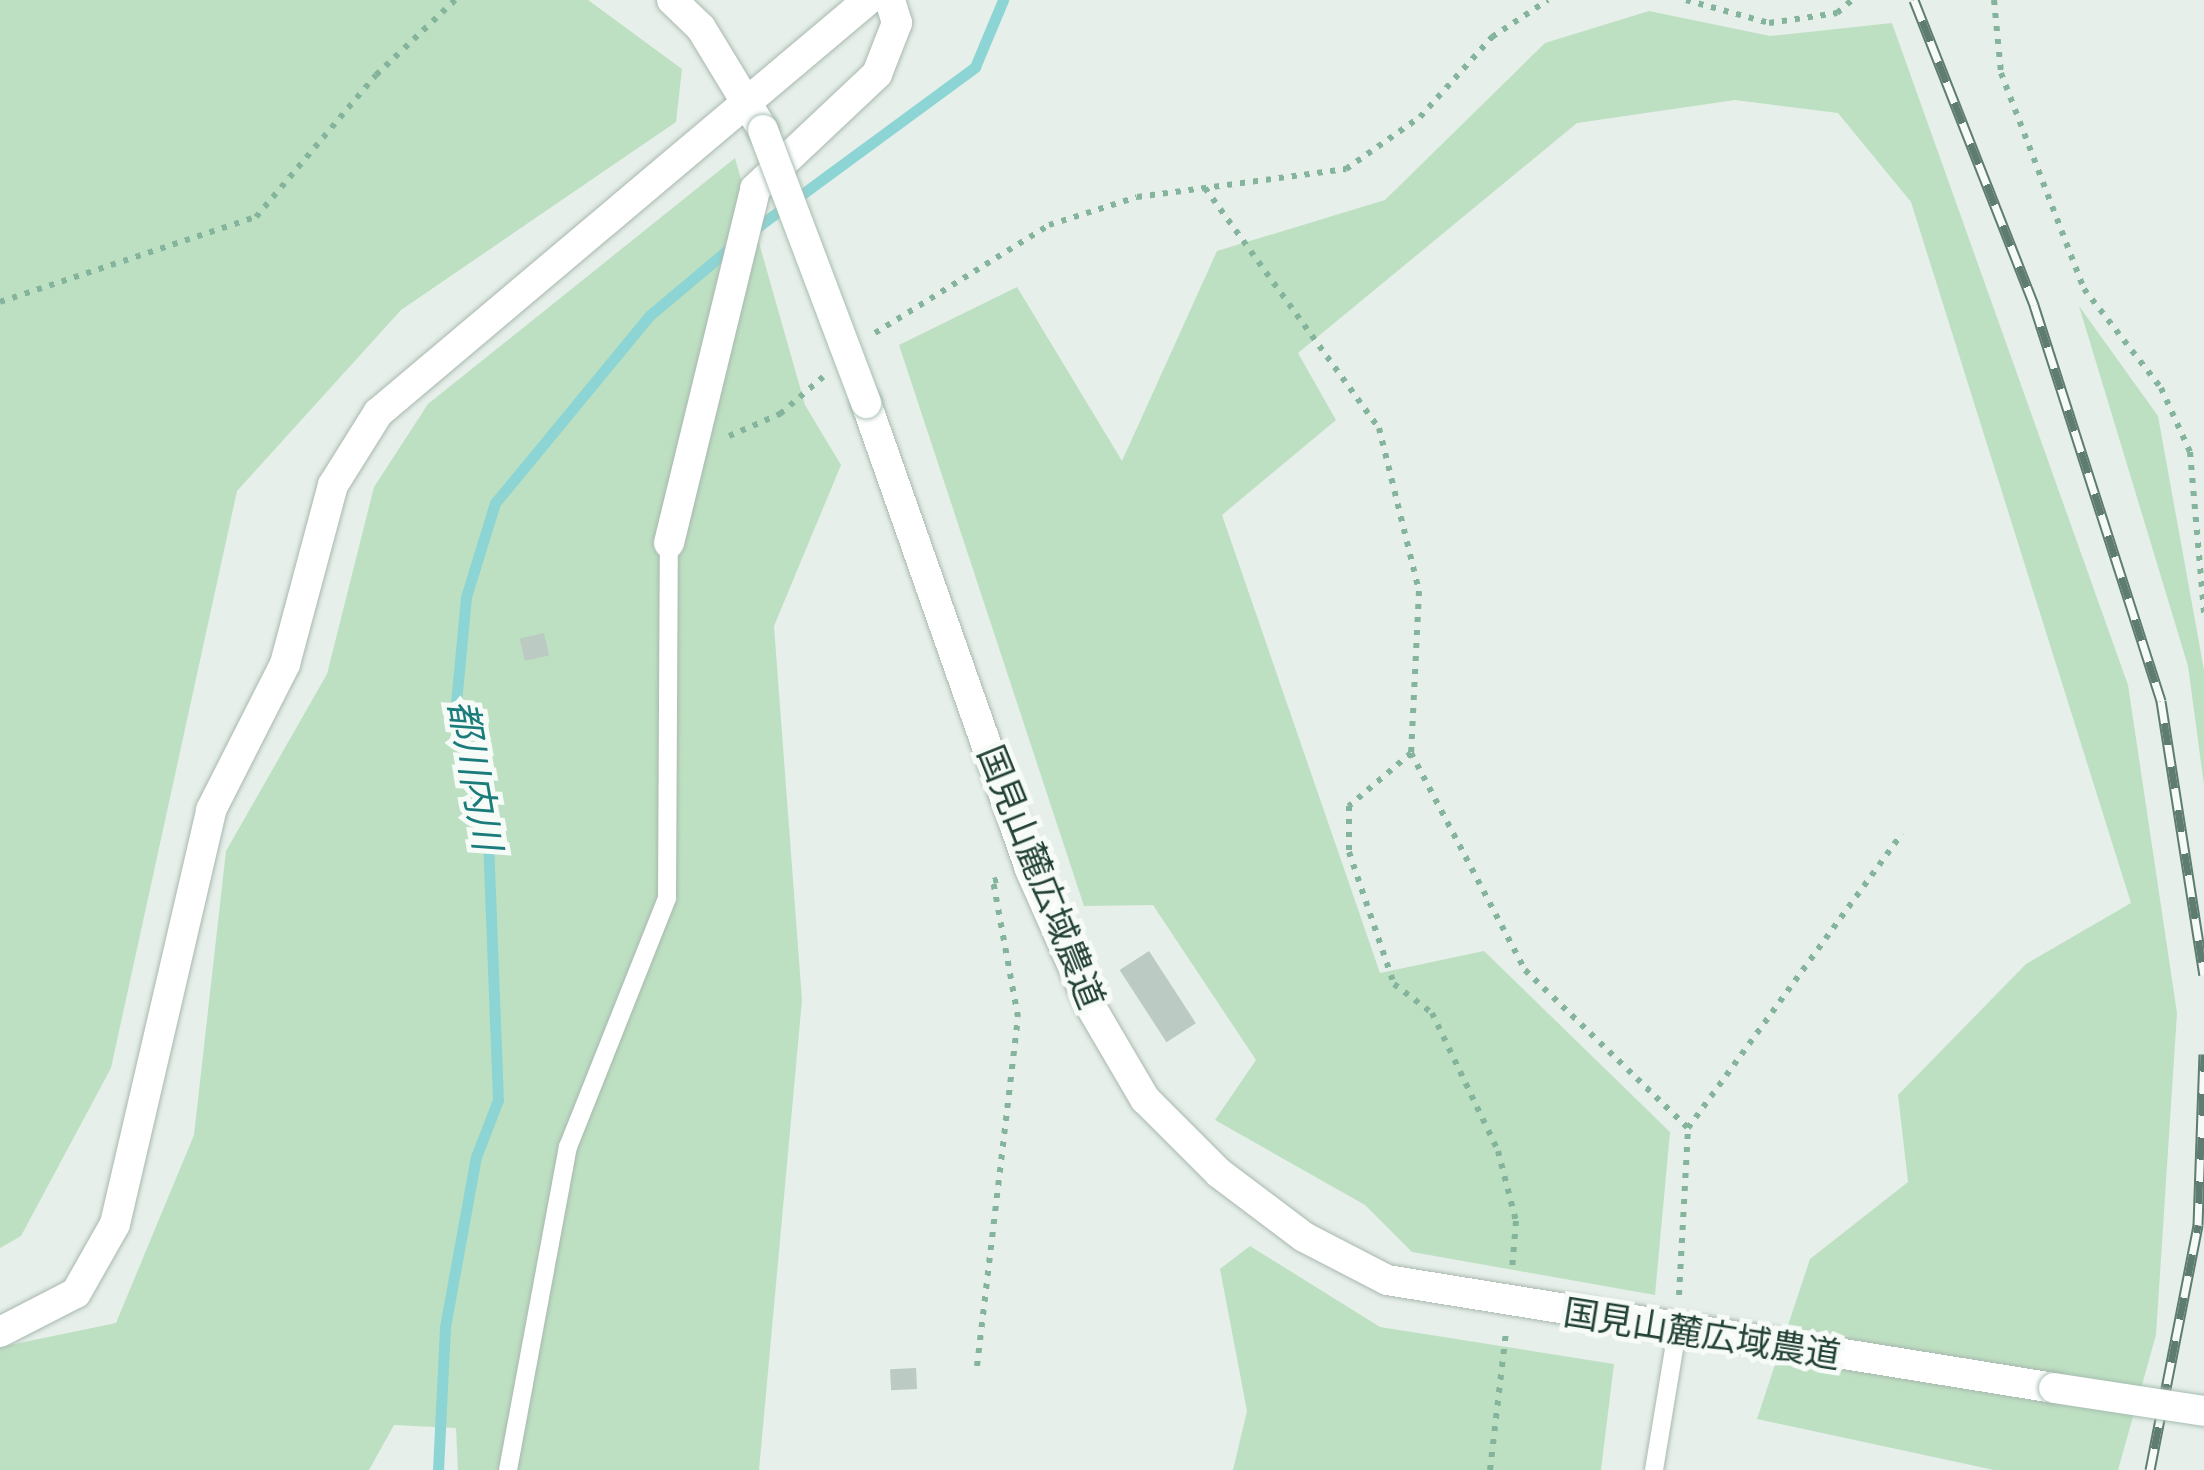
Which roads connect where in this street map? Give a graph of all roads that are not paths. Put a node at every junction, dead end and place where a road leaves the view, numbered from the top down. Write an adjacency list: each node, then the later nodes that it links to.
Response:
1 (672, 0): 4 (street, 国見山麓広域農道)
2 (868, 0): 4 (street)
3 (890, 0): 5 (street)
4 (746, 97): 6 (street, 国見山麓広域農道, bridge); 7 (street)
5 (670, 544): 9 (lane)
6 (1676, 1331): 8 (street, 国見山麓広域農道, bridge); 10 (lane)
7 (0, 1332)
8 (2204, 1411)
9 (508, 1470)
10 (1654, 1470)

